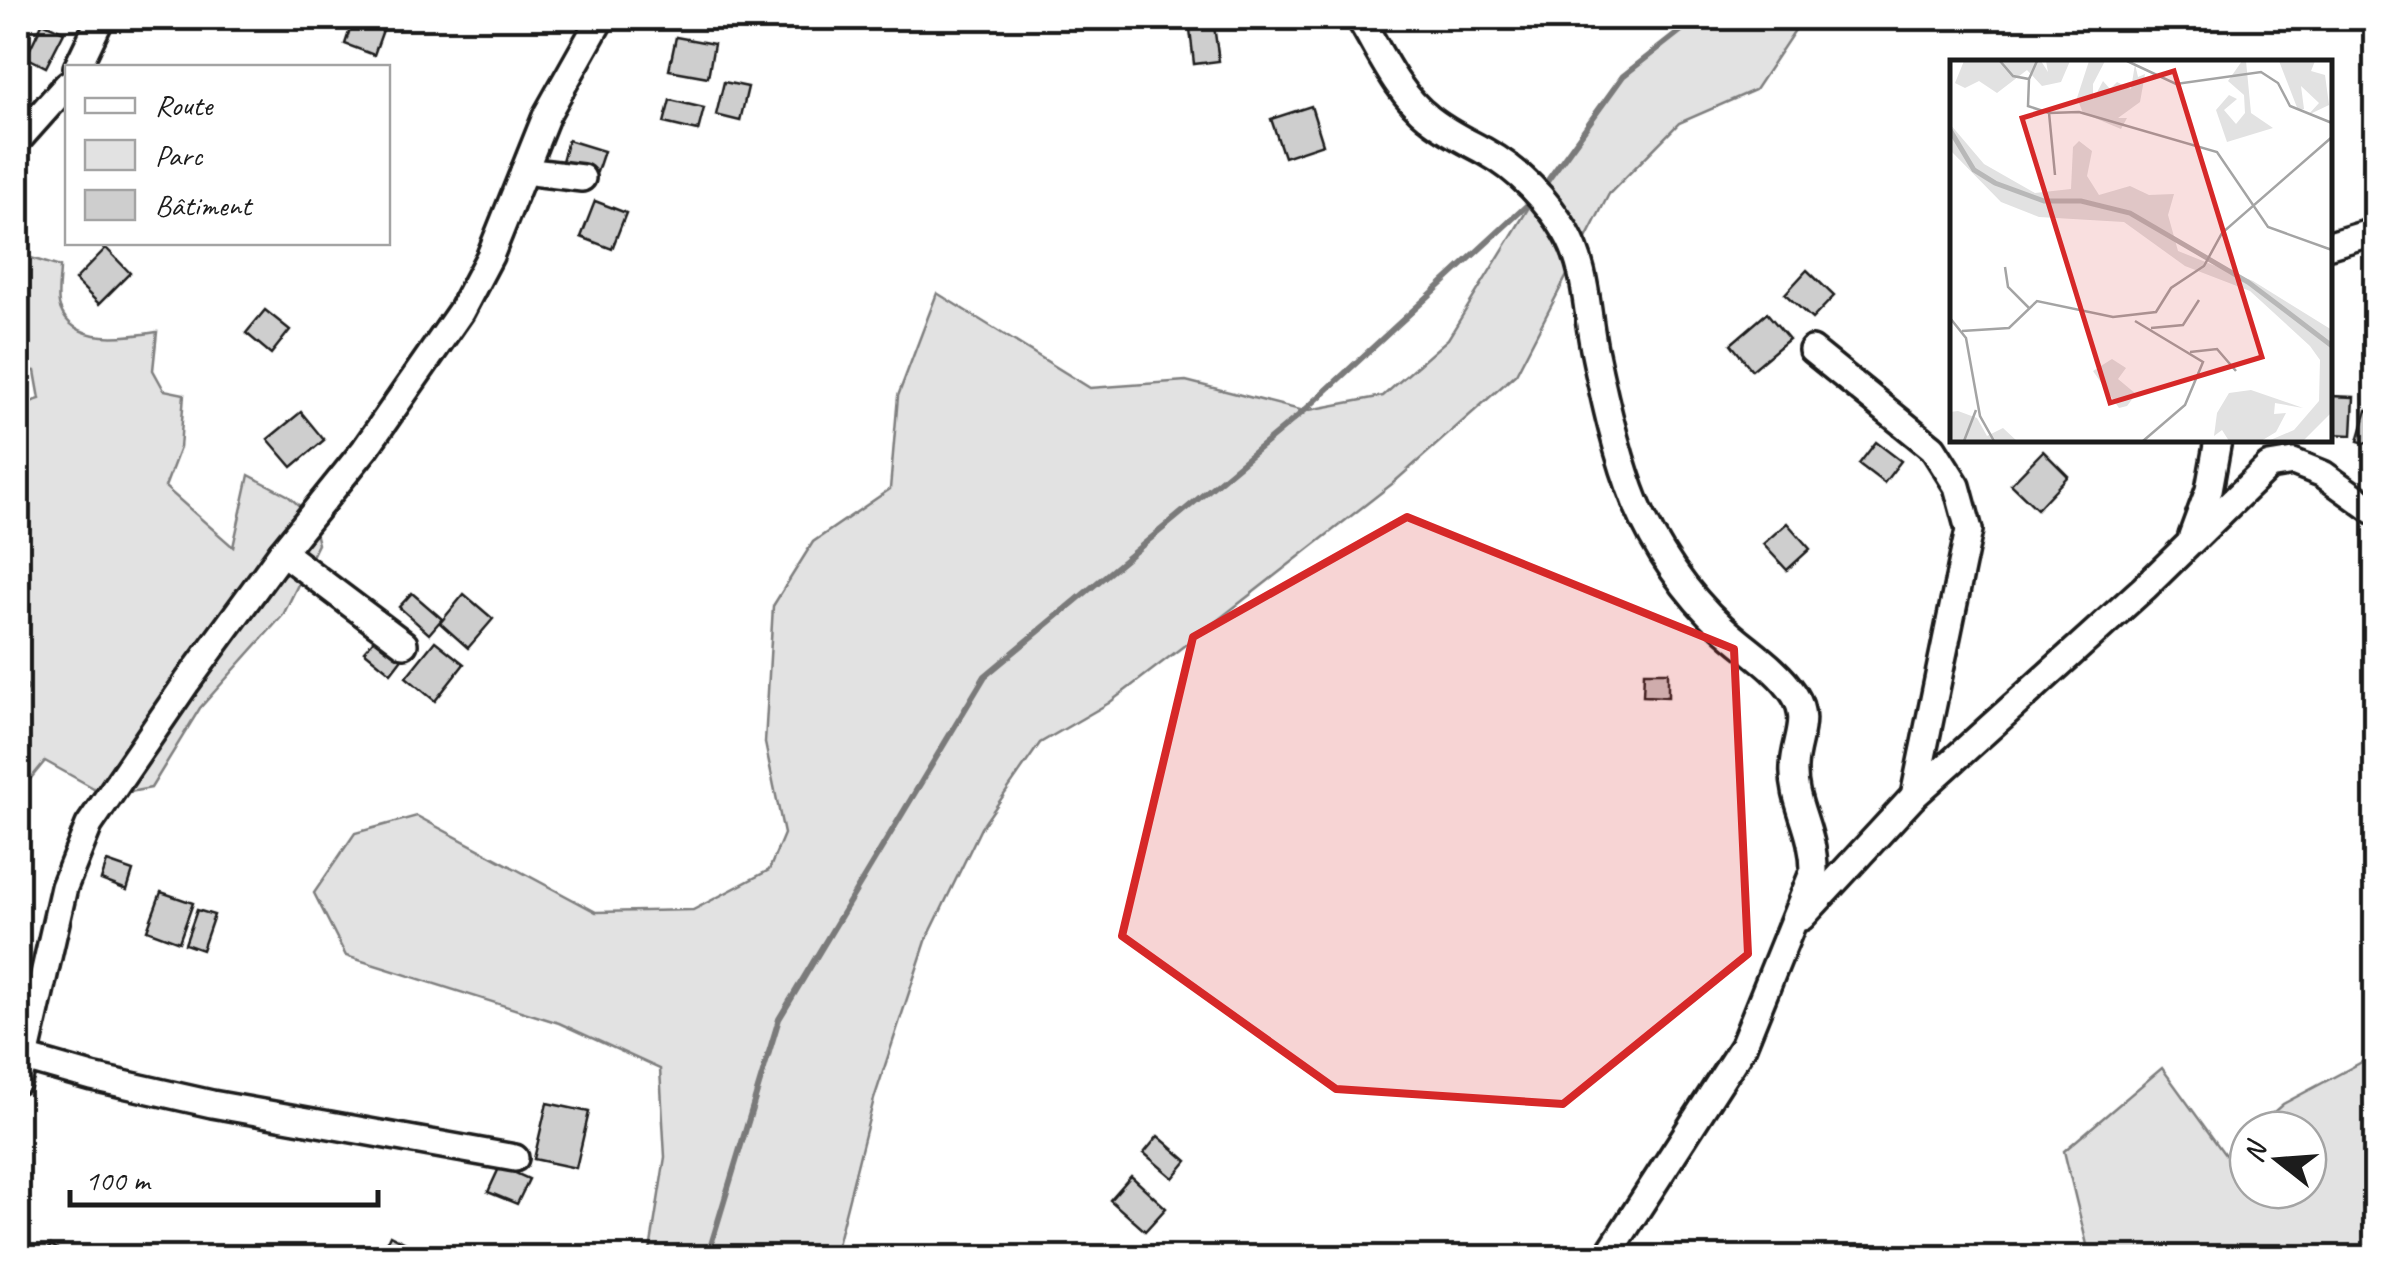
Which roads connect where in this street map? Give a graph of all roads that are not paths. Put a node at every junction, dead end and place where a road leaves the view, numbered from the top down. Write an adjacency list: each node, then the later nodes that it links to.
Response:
1 (101, 18): 4 (street)
2 (601, 18): 7 (street)
3 (1359, 18): 18 (street)
4 (78, 65)
5 (65, 87): 6 (street)
6 (18, 140)
7 (524, 171): 8 (street); 15 (street)
8 (582, 178)
9 (2376, 232): 10 (street)
10 (2333, 244)
11 (1812, 350): 17 (street)
12 (2218, 442): 14 (street)
13 (2376, 512): 14 (street)
14 (2188, 545): 17 (street)
15 (282, 552): 16 (street); 19 (street)
16 (404, 644)
17 (1914, 796): 18 (street)
18 (1792, 928): 21 (street)
19 (21, 1070): 20 (street)
20 (514, 1158)
21 (1606, 1258)

